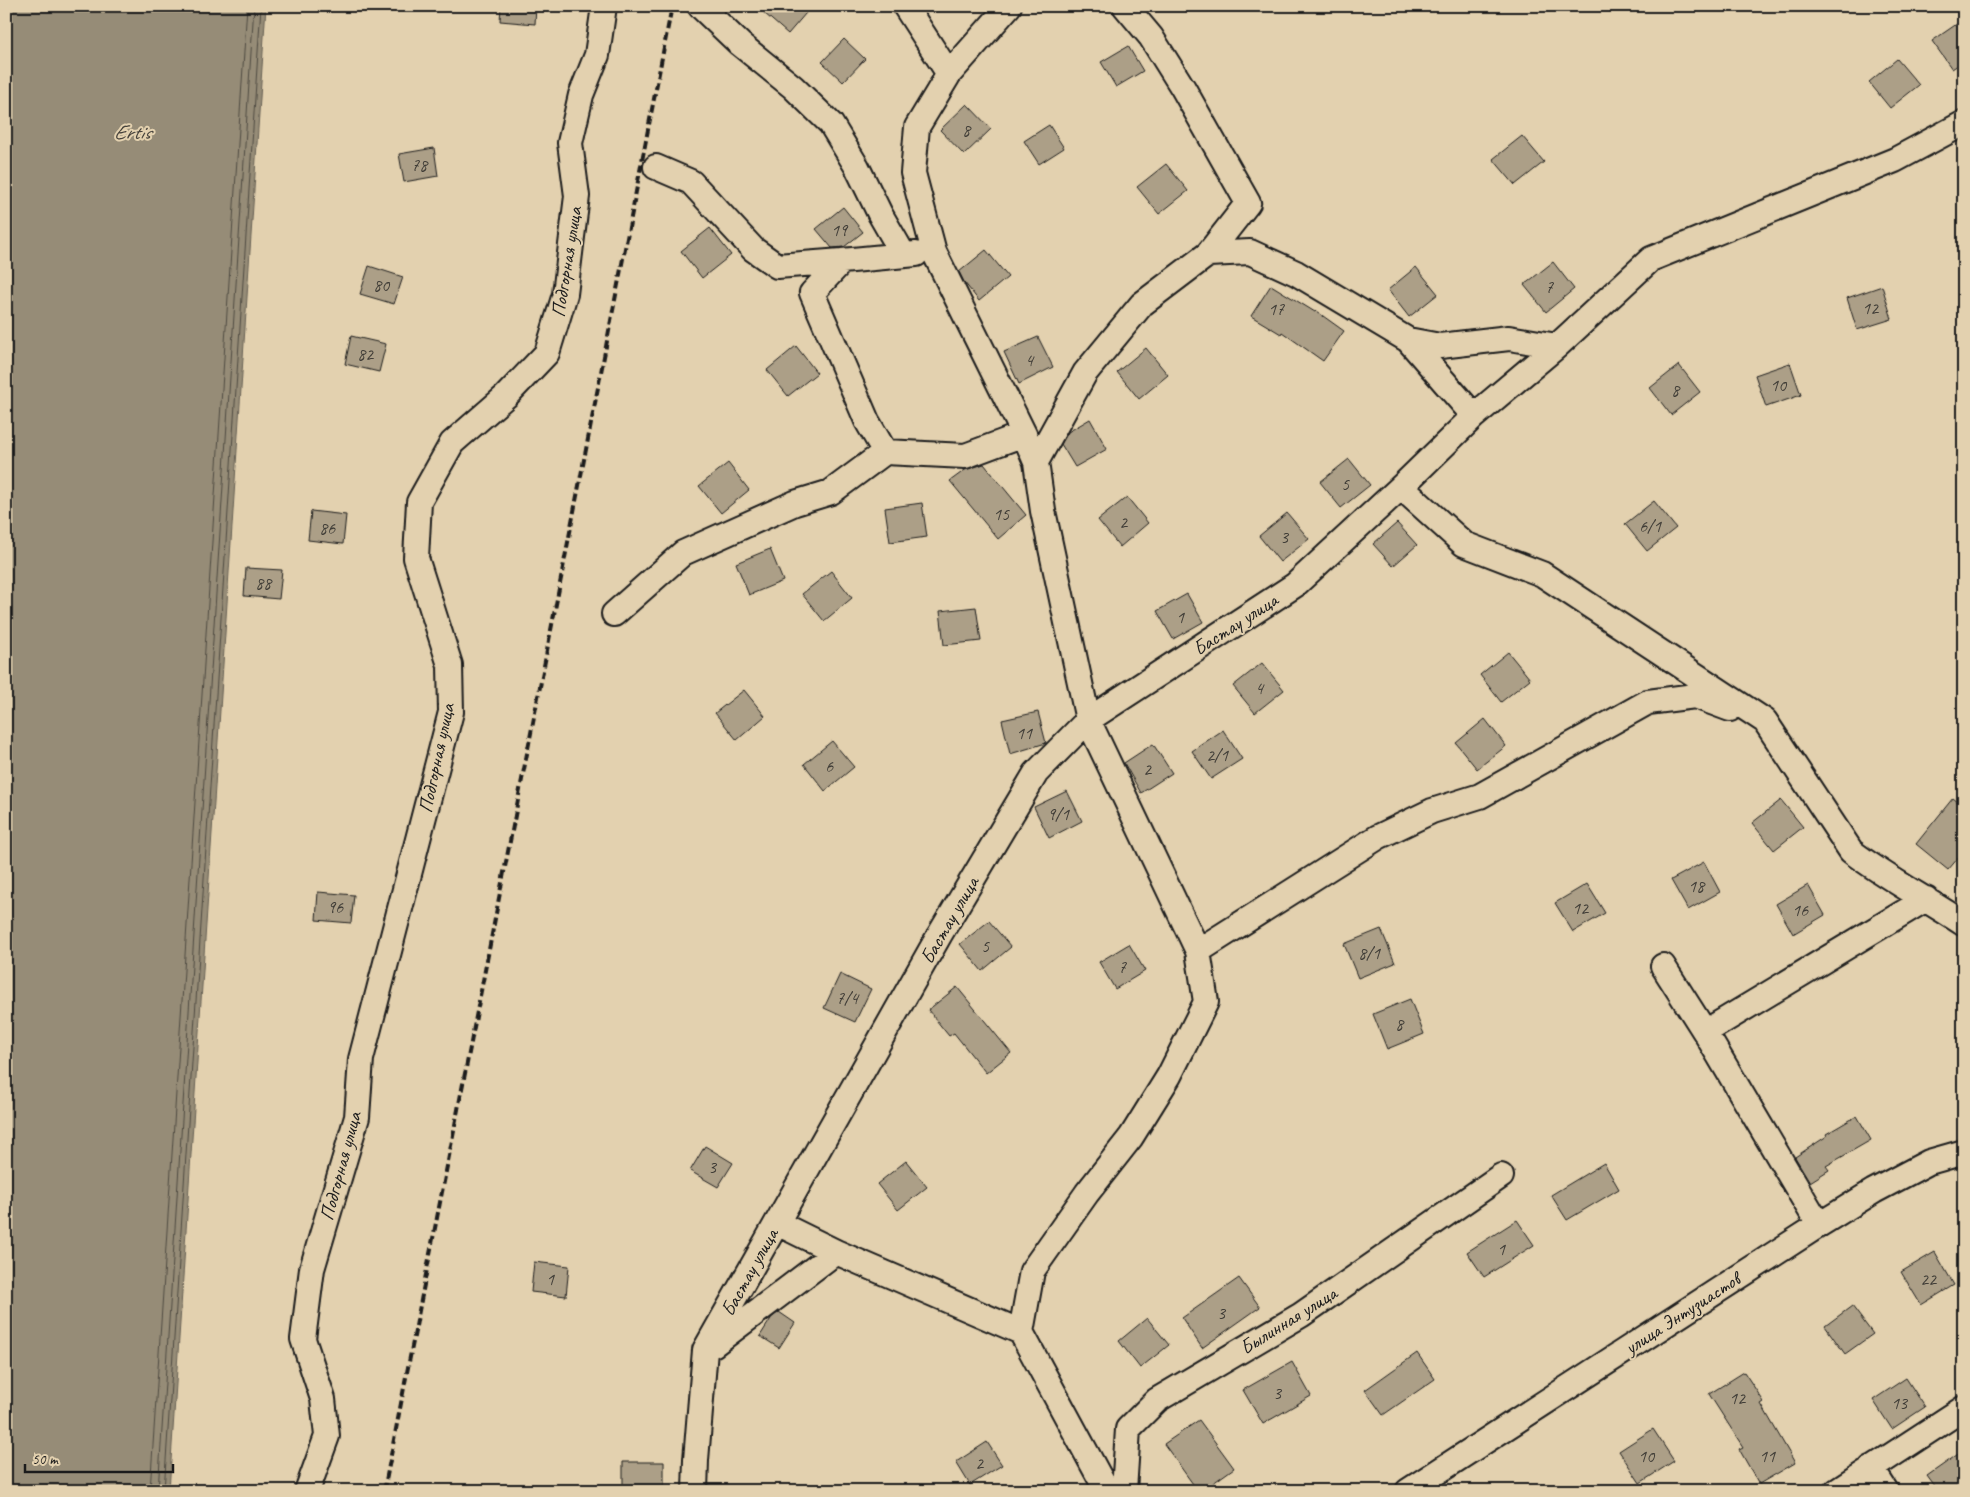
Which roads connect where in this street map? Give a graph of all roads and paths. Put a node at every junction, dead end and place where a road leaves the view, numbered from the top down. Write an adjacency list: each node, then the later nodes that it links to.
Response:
1 (604, 6): 37 (street, Подгорная улица)
2 (700, 6): 10 (street)
3 (905, 6): 6 (street)
4 (1009, 6): 6 (street)
5 (1125, 6): 11 (street)
6 (949, 74): 9 (street)
7 (1964, 123): 14 (street, Бастау улица)
8 (656, 167): 12 (street)
9 (934, 252): 10 (street); 16 (street)
10 (903, 254): 12 (street)
11 (1208, 254): 13 (street); 18 (street)
12 (842, 261): 17 (street)
13 (1408, 340): 14 (street); 15 (street)
14 (1557, 346): 15 (street, Бастау улица)
15 (1474, 416): 19 (street, Бастау улица)
16 (1024, 434): 17 (street); 18 (street)
17 (885, 452): 20 (street)
18 (1036, 462): 21 (street)
19 (1401, 487): 21 (street, Бастау улица); 22 (street)
20 (614, 614)
21 (1088, 720): 25 (street); 30 (street, Бастау улица)
22 (1765, 721): 23 (street); 25 (street)
23 (1926, 899): 24 (street); 27 (street)
24 (1964, 924)
25 (1198, 952): 33 (street)
26 (1664, 966): 27 (street)
27 (1705, 1032): 31 (street)
28 (1964, 1152): 31 (street, улица Энтузиастов)
29 (1501, 1176): 40 (street, Былинная улица)
30 (777, 1222): 32 (street); 34 (street, Бастау улица)
31 (1819, 1225): 41 (street, улица Энтузиастов)
32 (836, 1252): 33 (street); 34 (street)
33 (1021, 1332): 39 (street)
34 (705, 1350): 38 (street, Бастау улица)
35 (1964, 1408): 36 (street)
36 (1871, 1468): 42 (street); 43 (street)
37 (307, 1491)
38 (695, 1491)
39 (1107, 1491)
40 (1124, 1491)
41 (1408, 1491)
42 (1837, 1491)
43 (1886, 1491)

